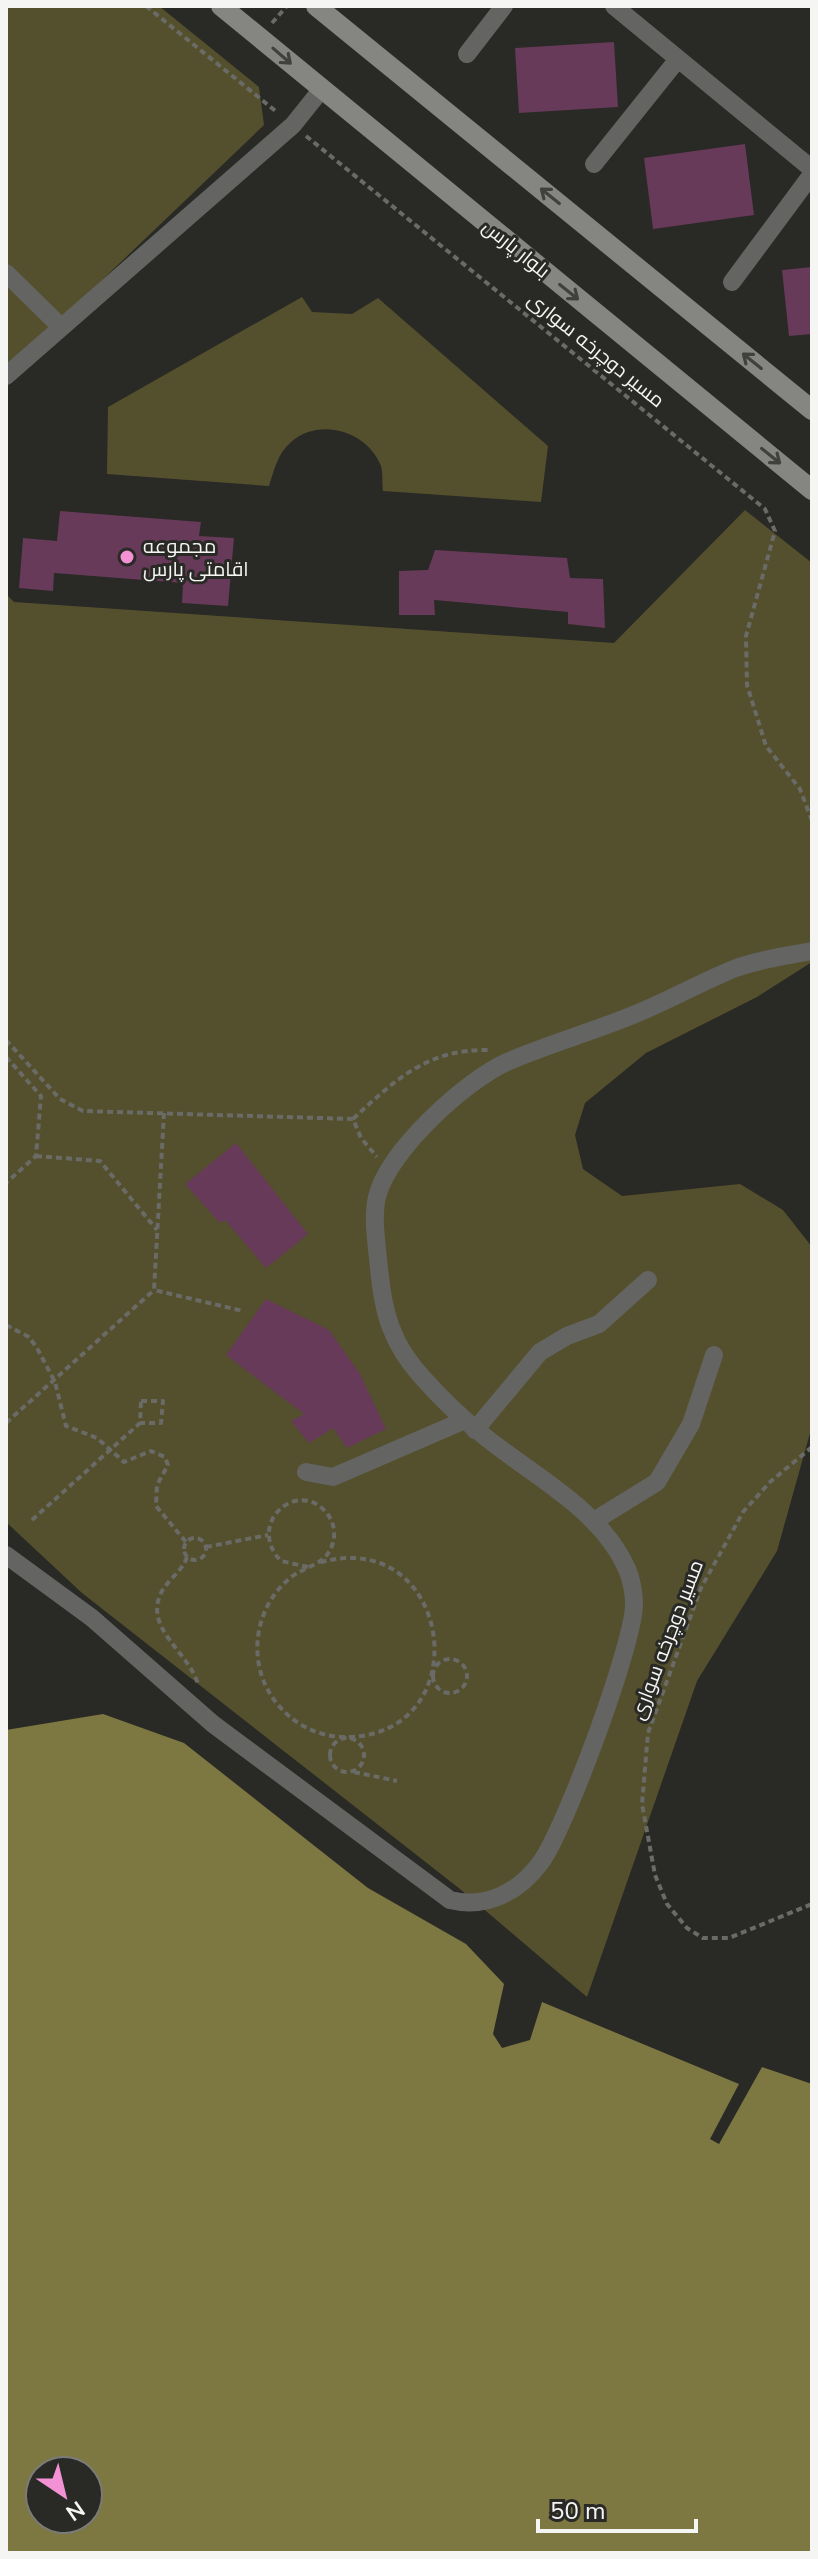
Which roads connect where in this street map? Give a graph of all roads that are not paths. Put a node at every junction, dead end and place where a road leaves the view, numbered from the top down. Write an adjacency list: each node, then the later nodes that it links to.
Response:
1 (221, 6): 7 (main road, بلوار پارس, one-way to 7)
2 (316, 6): 14 (main road, one-way to 2)
3 (504, 6): 5 (street)
4 (614, 6): 6 (street)
5 (467, 54)
6 (678, 59): 8 (street); 9 (street)
7 (321, 90): 12 (street); 15 (main road, بلوار پارس, one-way to 15)
8 (594, 164)
9 (812, 171): 11 (street)
10 (6, 273): 12 (street)
11 (732, 282)
12 (61, 327): 13 (street)
13 (6, 376)
14 (812, 410)
15 (812, 490)
16 (812, 951): 19 (street)
17 (648, 1280): 19 (street)
18 (714, 1355): 21 (street)
19 (470, 1425): 20 (street); 21 (street)
20 (306, 1472)
21 (594, 1521): 22 (street)
22 (6, 1555)

